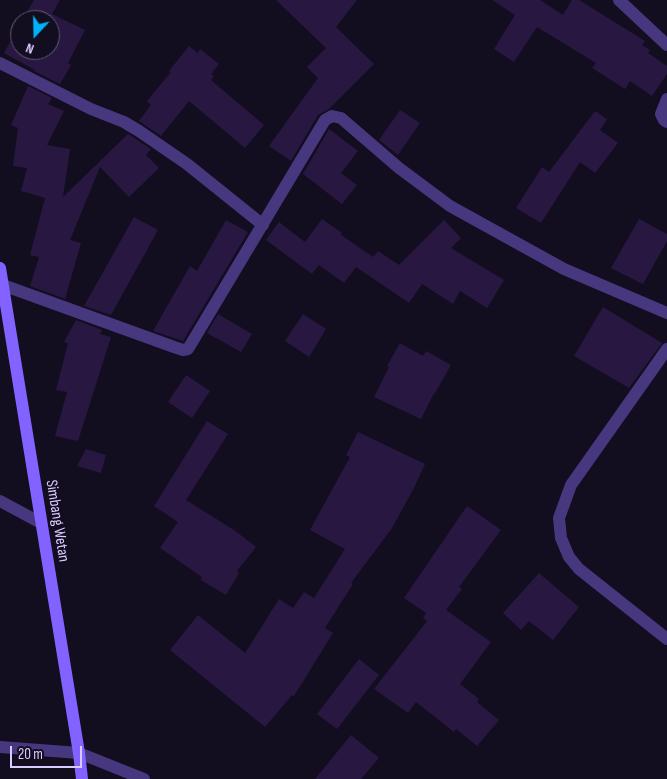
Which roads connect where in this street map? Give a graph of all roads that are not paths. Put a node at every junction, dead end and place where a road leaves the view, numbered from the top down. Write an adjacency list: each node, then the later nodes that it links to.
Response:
1 (619, 0): 2 (street)
2 (667, 45)
3 (0, 64): 6 (street)
4 (667, 99): 5 (street)
5 (667, 122)
6 (262, 225): 8 (street); 9 (street)
7 (0, 268): 8 (street, Simbang Wetan)
8 (1, 284): 12 (street, Simbang Wetan)
9 (667, 313)
10 (667, 350): 13 (street)
11 (0, 501): 12 (street)
12 (41, 523): 15 (street, Simbang Wetan)
13 (667, 639)
14 (0, 747): 15 (street)
15 (79, 753): 16 (street, Simbang Wetan); 17 (street)
16 (82, 779)
17 (144, 779)

